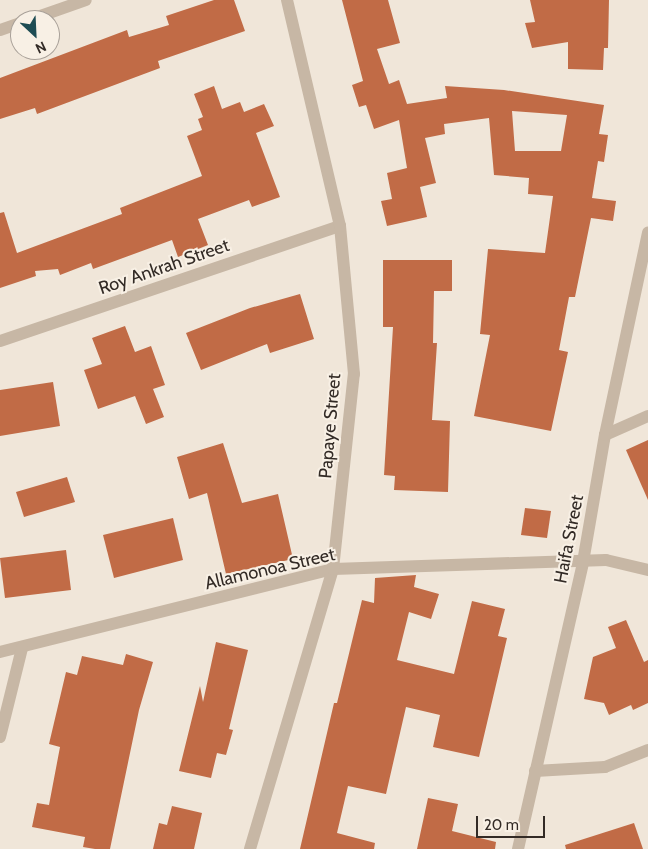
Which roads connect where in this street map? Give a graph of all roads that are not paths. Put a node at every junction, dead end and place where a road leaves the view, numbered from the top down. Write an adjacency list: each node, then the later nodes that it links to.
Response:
1 (86, 0): 3 (street)
2 (287, 0): 4 (street, Papaye Street)
3 (58, 10)
4 (340, 226): 6 (street, Roy Ankrah Street); 10 (street, Papaye Street)
5 (648, 234): 8 (street, Haifa Street)
6 (0, 341)
7 (648, 416): 8 (street)
8 (605, 435): 9 (street, Haifa Street)
9 (583, 562): 10 (street, Allamonoa Street); 11 (street, Allamonoa Street); 16 (street, Haifa Street)
10 (333, 569): 12 (street, Allamonoa Street); 17 (street, Papaye Street)
11 (648, 570)
12 (22, 648): 13 (street, Allamonoa Street); 14 (street)
13 (0, 652)
14 (0, 737)
15 (648, 750): 16 (street)
16 (535, 770): 18 (street, Haifa Street)
17 (250, 849)
18 (518, 849)

